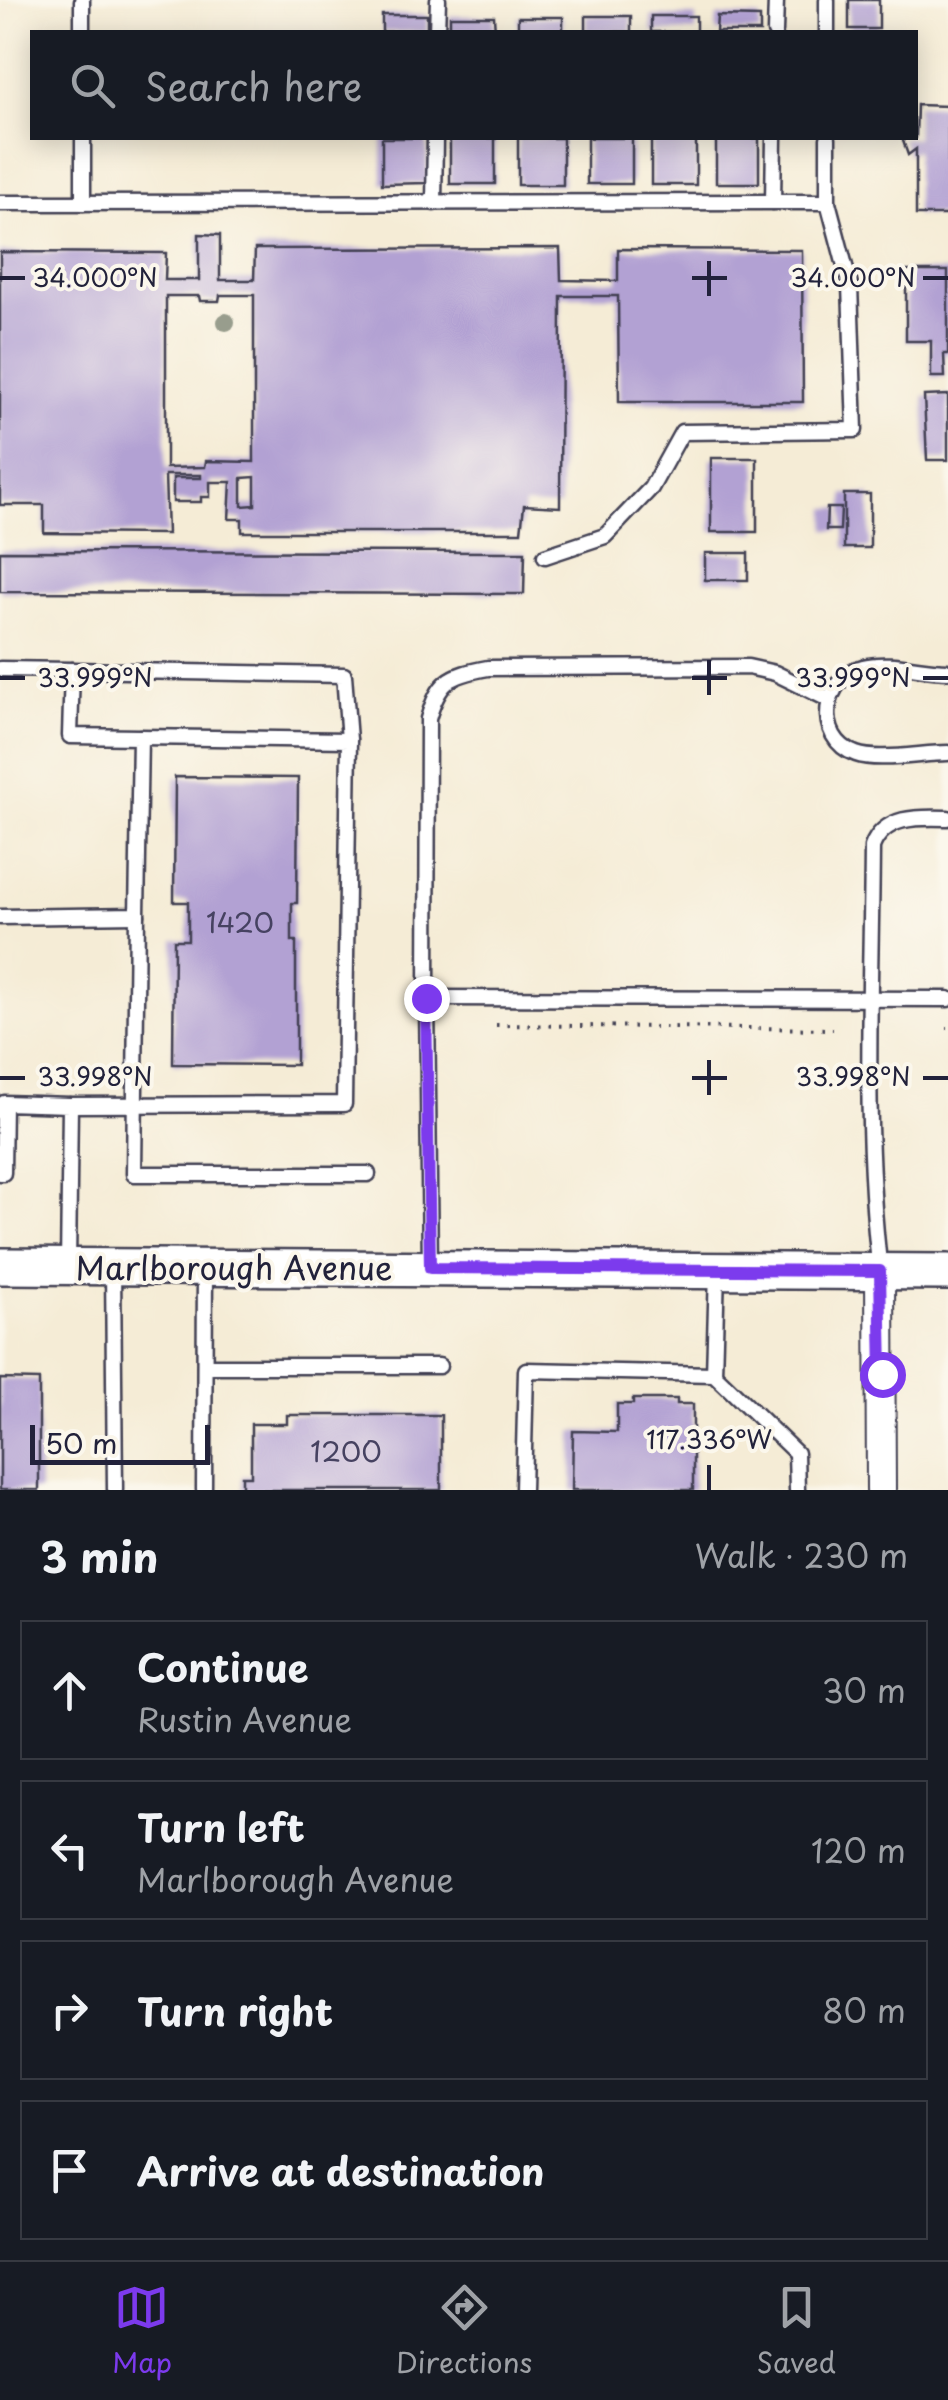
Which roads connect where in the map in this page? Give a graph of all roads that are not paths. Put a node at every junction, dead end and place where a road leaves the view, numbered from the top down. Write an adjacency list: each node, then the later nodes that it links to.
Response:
1 (82, 0): 5 (lane)
2 (438, 0): 6 (lane)
3 (776, 0): 7 (lane)
4 (826, 0): 8 (lane)
5 (82, 30)
6 (437, 30)
7 (776, 30)
8 (827, 30)
9 (82, 140): 16 (lane)
10 (435, 140): 17 (lane)
11 (774, 140): 13 (lane)
12 (828, 140): 14 (lane)
13 (773, 202): 14 (lane); 17 (lane)
14 (828, 202): 18 (lane)
15 (0, 203): 16 (lane)
16 (82, 203): 17 (lane)
17 (434, 203)
18 (546, 556)
19 (0, 669): 20 (lane)
20 (72, 670): 23 (lane); 24 (lane)
21 (948, 670): 22 (lane)
22 (828, 699): 25 (lane); 29 (lane)
23 (140, 737): 24 (lane); 27 (lane)
24 (349, 740): 32 (lane)
25 (948, 753)
26 (948, 818): 30 (lane)
27 (137, 915): 28 (lane); 32 (lane)
28 (0, 917)
29 (426, 998): 30 (lane); 40 (lane)
30 (872, 1000): 31 (lane); 42 (lane)
31 (948, 1000)
32 (134, 1102): 33 (lane); 35 (lane)
33 (70, 1105): 34 (lane); 37 (lane)
34 (0, 1173)
35 (368, 1174)
36 (0, 1266): 37 (street, Marlborough Avenue)
37 (68, 1266): 38 (street, Marlborough Avenue)
38 (113, 1266): 39 (street, Marlborough Avenue); 47 (lane)
39 (206, 1266): 40 (street, Marlborough Avenue); 44 (lane)
40 (430, 1268): 41 (street, Marlborough Avenue)
41 (717, 1270): 42 (street, Marlborough Avenue); 46 (lane)
42 (880, 1271): 43 (street, Marlborough Avenue); 51 (street)
43 (948, 1272)
44 (205, 1366): 45 (lane); 48 (lane)
45 (439, 1366)
46 (714, 1374): 49 (lane); 50 (lane)
47 (115, 1490)
48 (204, 1490)
49 (523, 1490)
50 (797, 1490)
51 (881, 1490)

